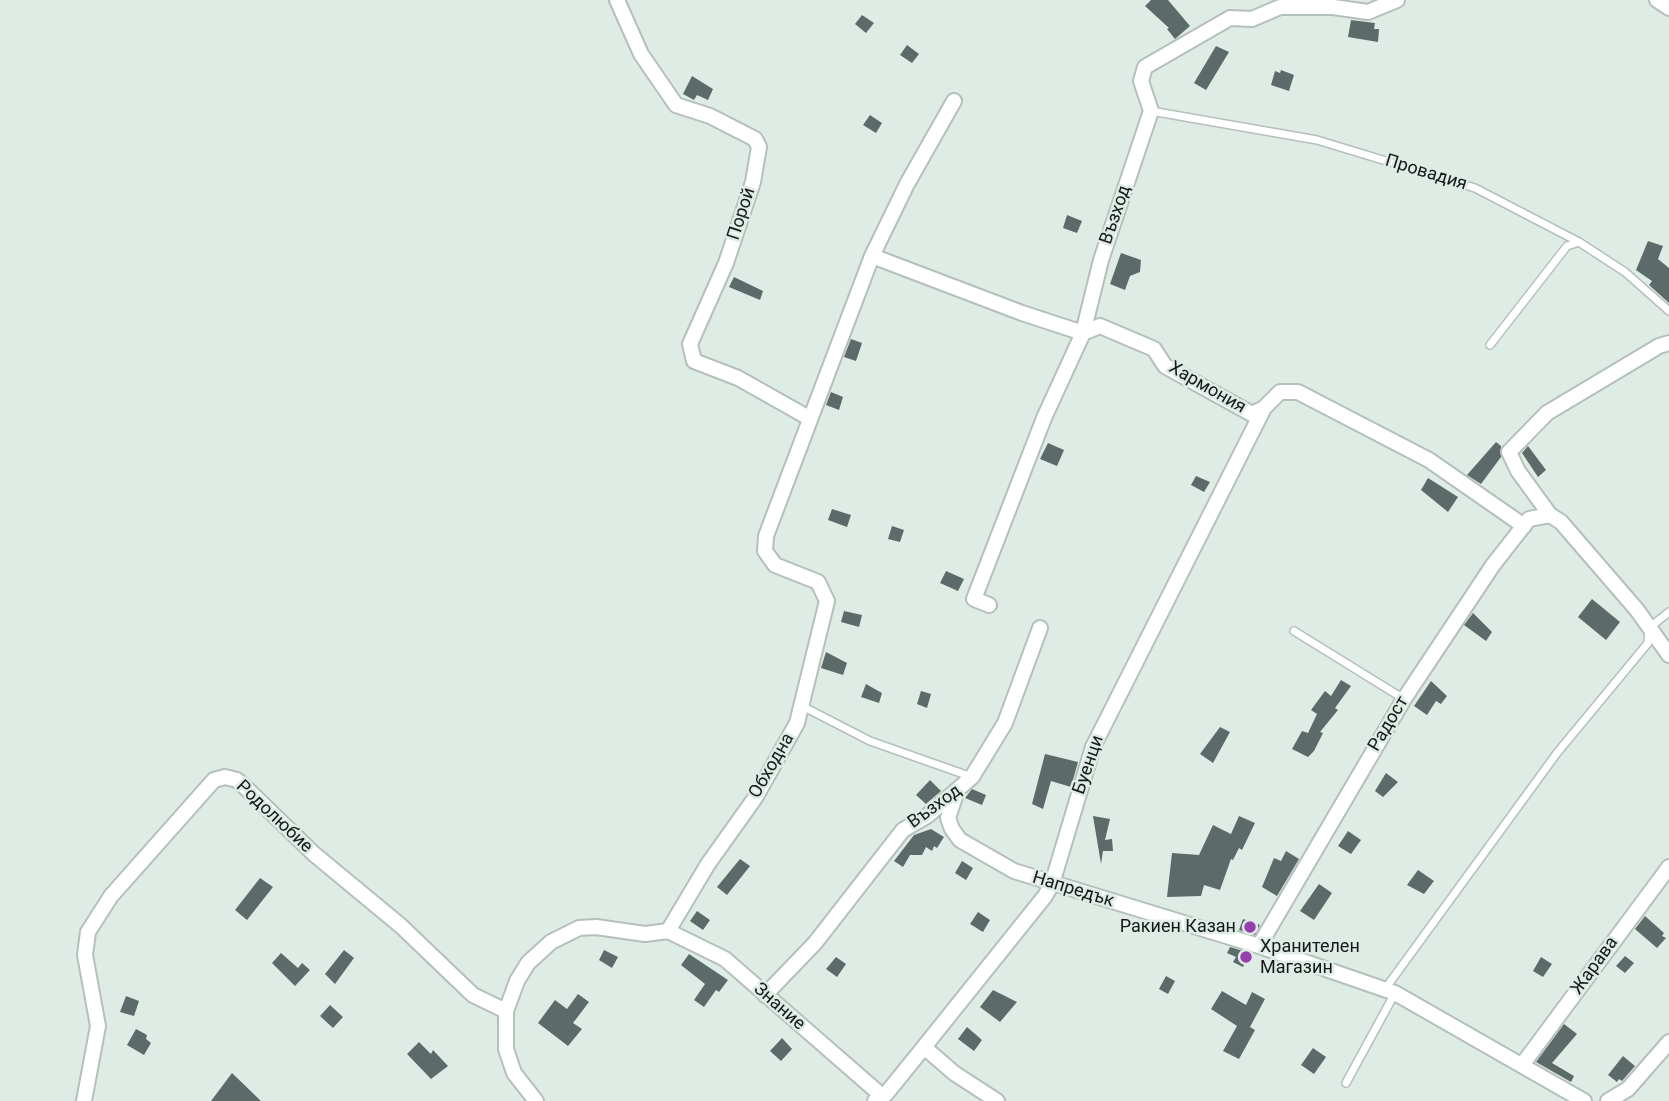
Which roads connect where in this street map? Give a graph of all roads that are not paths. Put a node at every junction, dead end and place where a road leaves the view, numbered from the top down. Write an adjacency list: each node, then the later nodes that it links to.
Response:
1 (617, 0): 14 (street, Порой)
2 (1397, 0): 6 (street)
3 (1657, 0): 4 (street)
4 (1669, 8)
5 (954, 101): 8 (street)
6 (1151, 111): 7 (lane, Провадия); 10 (street, Възход)
7 (1579, 242): 9 (lane, Провадия); 12 (lane)
8 (872, 256): 10 (street, Хармония); 14 (street)
9 (1669, 311)
10 (1083, 333): 13 (street, Хармония); 17 (street, Възход)
11 (1669, 343): 15 (street)
12 (1490, 345)
13 (1264, 408): 16 (street, Хармония); 28 (street, Буенци)
14 (809, 418): 24 (street, Обходна)
15 (1543, 515): 16 (street, Радост); 20 (street)
16 (1524, 526): 23 (street, Радост)
17 (989, 605)
18 (1669, 612): 20 (lane)
19 (1040, 628): 25 (street, Възход)
20 (1649, 628): 22 (street); 31 (lane)
21 (1294, 631): 23 (lane)
22 (1669, 655)
23 (1404, 699): 30 (street, Радост)
24 (802, 706): 25 (lane); 29 (street, Обходна)
25 (972, 777): 26 (street, Възход)
26 (957, 791): 28 (street, Напредък); 32 (street, Възход)
27 (1669, 867): 36 (street, Жарава)
28 (1052, 884): 30 (street, Напредък); 35 (street, Буенци)
29 (668, 931): 32 (street, Знание); 33 (street)
30 (1259, 946): 31 (street, Напредък)
31 (1390, 992): 36 (street, Напредък); 37 (lane)
32 (765, 995): 38 (street, Знание)
33 (506, 1011): 39 (street, Родолюбие); 40 (street)
34 (1669, 1042): 43 (street)
35 (924, 1047): 38 (street, Буенци); 41 (street)
36 (1522, 1065): 42 (street, Напредък)
37 (1346, 1083)
38 (878, 1098)
39 (83, 1101)
40 (536, 1101)
41 (996, 1101)
42 (1584, 1101)
43 (1608, 1101)

